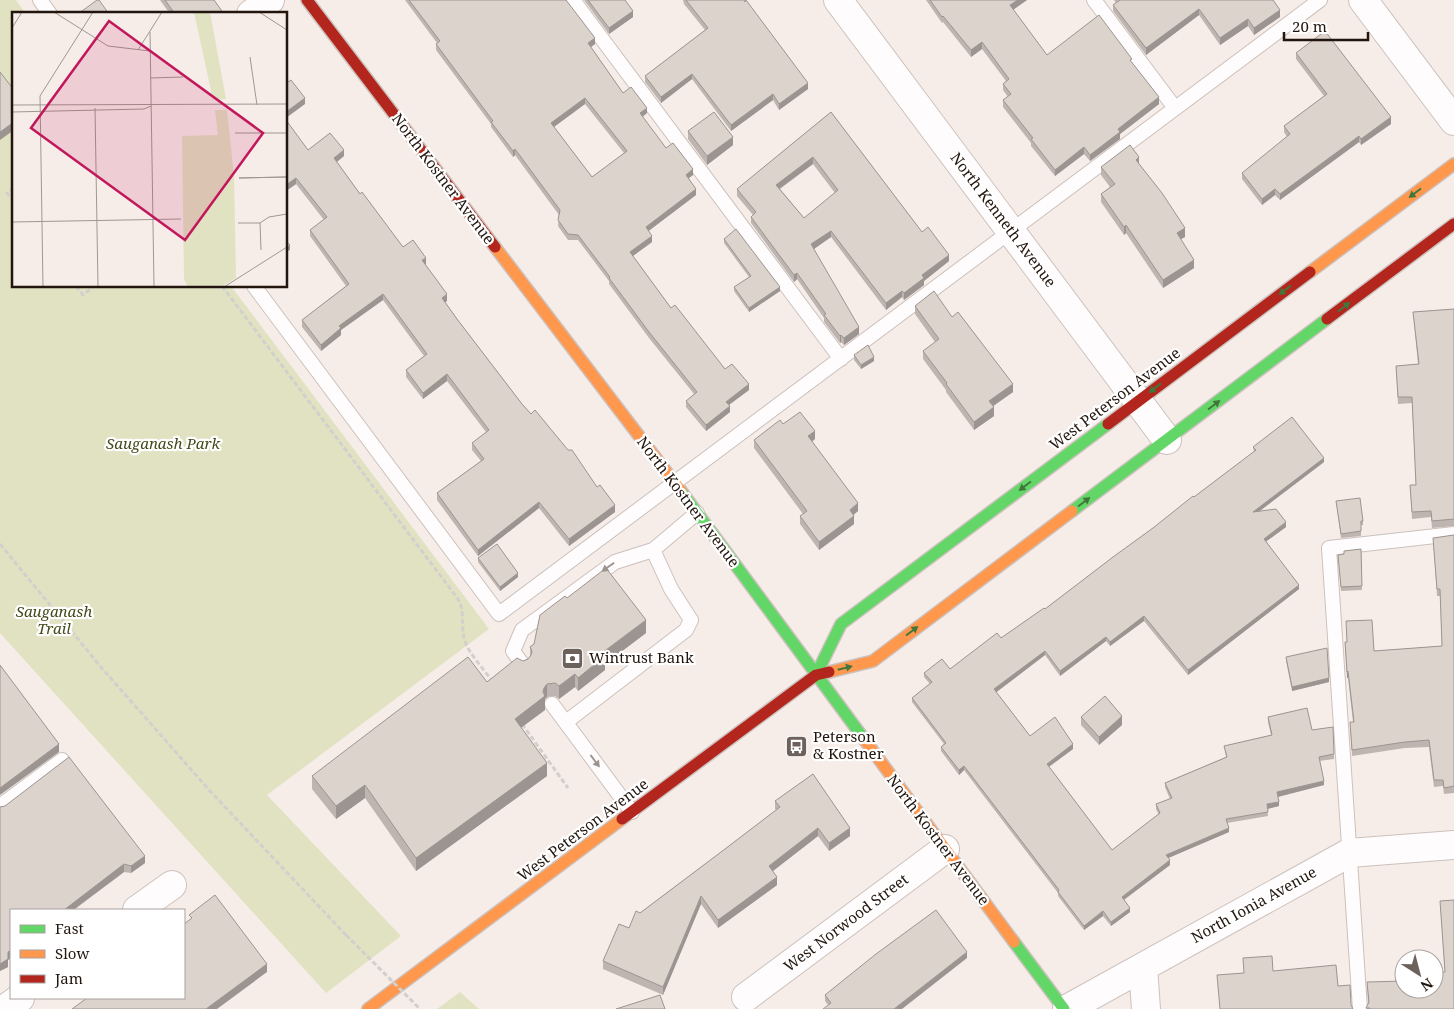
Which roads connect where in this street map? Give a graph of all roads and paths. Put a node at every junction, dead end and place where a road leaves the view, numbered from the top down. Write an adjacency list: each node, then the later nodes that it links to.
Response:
1 (40, 0): 9 (lane)
2 (270, 0): 10 (street)
3 (306, 0): 25 (main road, North Kostner Avenue)
4 (573, 0): 22 (lane)
5 (838, 0): 17 (street, North Kenneth Avenue)
6 (1094, 0): 11 (lane)
7 (1320, 0): 11 (lane)
8 (1363, 0): 12 (street)
9 (49, 12)
10 (254, 12)
11 (1175, 108): 17 (lane)
12 (1454, 121)
13 (1454, 164): 23 (main road, West Peterson Avenue, one-way to 23)
14 (12, 189): 15 (path)
15 (12, 199)
16 (1454, 224): 24 (main road, West Peterson Avenue, one-way to 16)
17 (1011, 231): 22 (lane); 23 (street, North Kenneth Avenue)
18 (78, 288): 19 (path)
19 (92, 288)
20 (224, 288): 32 (path)
21 (255, 288): 25 (lane)
22 (841, 359): 25 (lane)
23 (1138, 401): 24 (street, North Kenneth Avenue); 31 (main road, West Peterson Avenue, one-way to 31)
24 (1167, 440): 31 (main road, West Peterson Avenue, one-way to 24)
25 (675, 483): 26 (main road, North Kostner Avenue)
26 (697, 513): 29 (lane); 31 (main road, North Kostner Avenue)
27 (1454, 534): 42 (lane)
28 (0, 544): 50 (path, bridge)
29 (654, 550): 30 (lane, one-way to 30); 35 (lane)
30 (523, 665)
31 (816, 675): 39 (main road, West Peterson Avenue); 41 (main road, North Kostner Avenue)
32 (496, 687)
33 (552, 704): 35 (lane)
34 (518, 718): 37 (path)
35 (566, 722): 39 (lane, one-way to 39)
36 (62, 760): 38 (lane)
37 (568, 788)
38 (0, 806)
39 (632, 812): 49 (main road, West Peterson Avenue)
40 (1454, 845): 42 (street, North Ionia Avenue)
41 (945, 849): 46 (street, West Norwood Street); 51 (main road, North Kostner Avenue)
42 (1349, 852): 45 (street, North Ionia Avenue); 53 (lane)
43 (172, 884): 44 (street)
44 (138, 909)
45 (1143, 967): 51 (street, North Ionia Avenue); 52 (street)
46 (746, 997)
47 (19, 999): 48 (street)
48 (6, 1009)
49 (368, 1009)
50 (420, 1009)
51 (1065, 1009)
52 (1146, 1009)
53 (1360, 1009)

